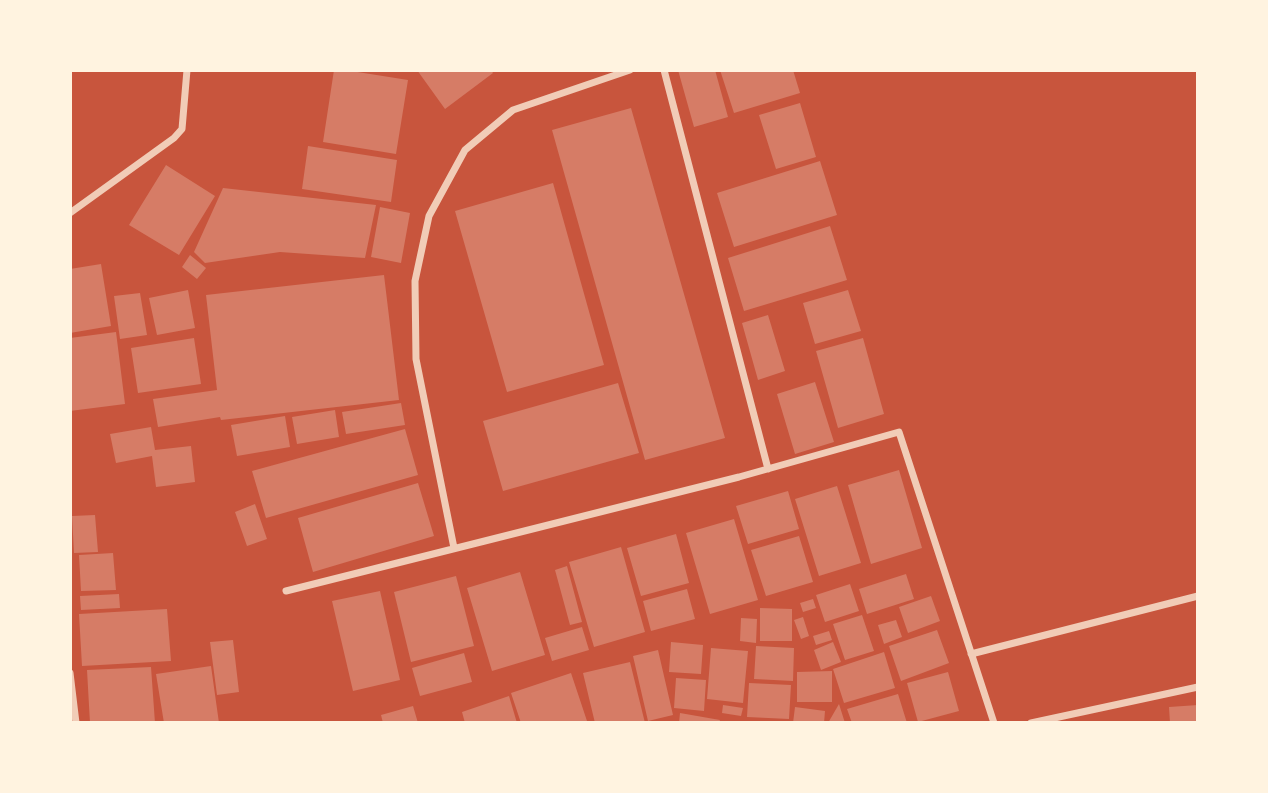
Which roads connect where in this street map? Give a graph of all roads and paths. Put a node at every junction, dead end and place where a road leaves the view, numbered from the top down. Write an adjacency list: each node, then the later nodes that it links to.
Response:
1 (187, 70): 4 (street)
2 (630, 70): 6 (street)
3 (664, 70): 5 (street)
4 (70, 213)
5 (768, 469): 6 (street); 9 (street)
6 (454, 548): 7 (street)
7 (286, 591)
8 (1198, 596): 9 (street)
9 (971, 654): 13 (street)
10 (70, 673): 12 (street)
11 (1198, 687): 14 (street)
12 (76, 723)
13 (995, 723)
14 (1031, 723)

